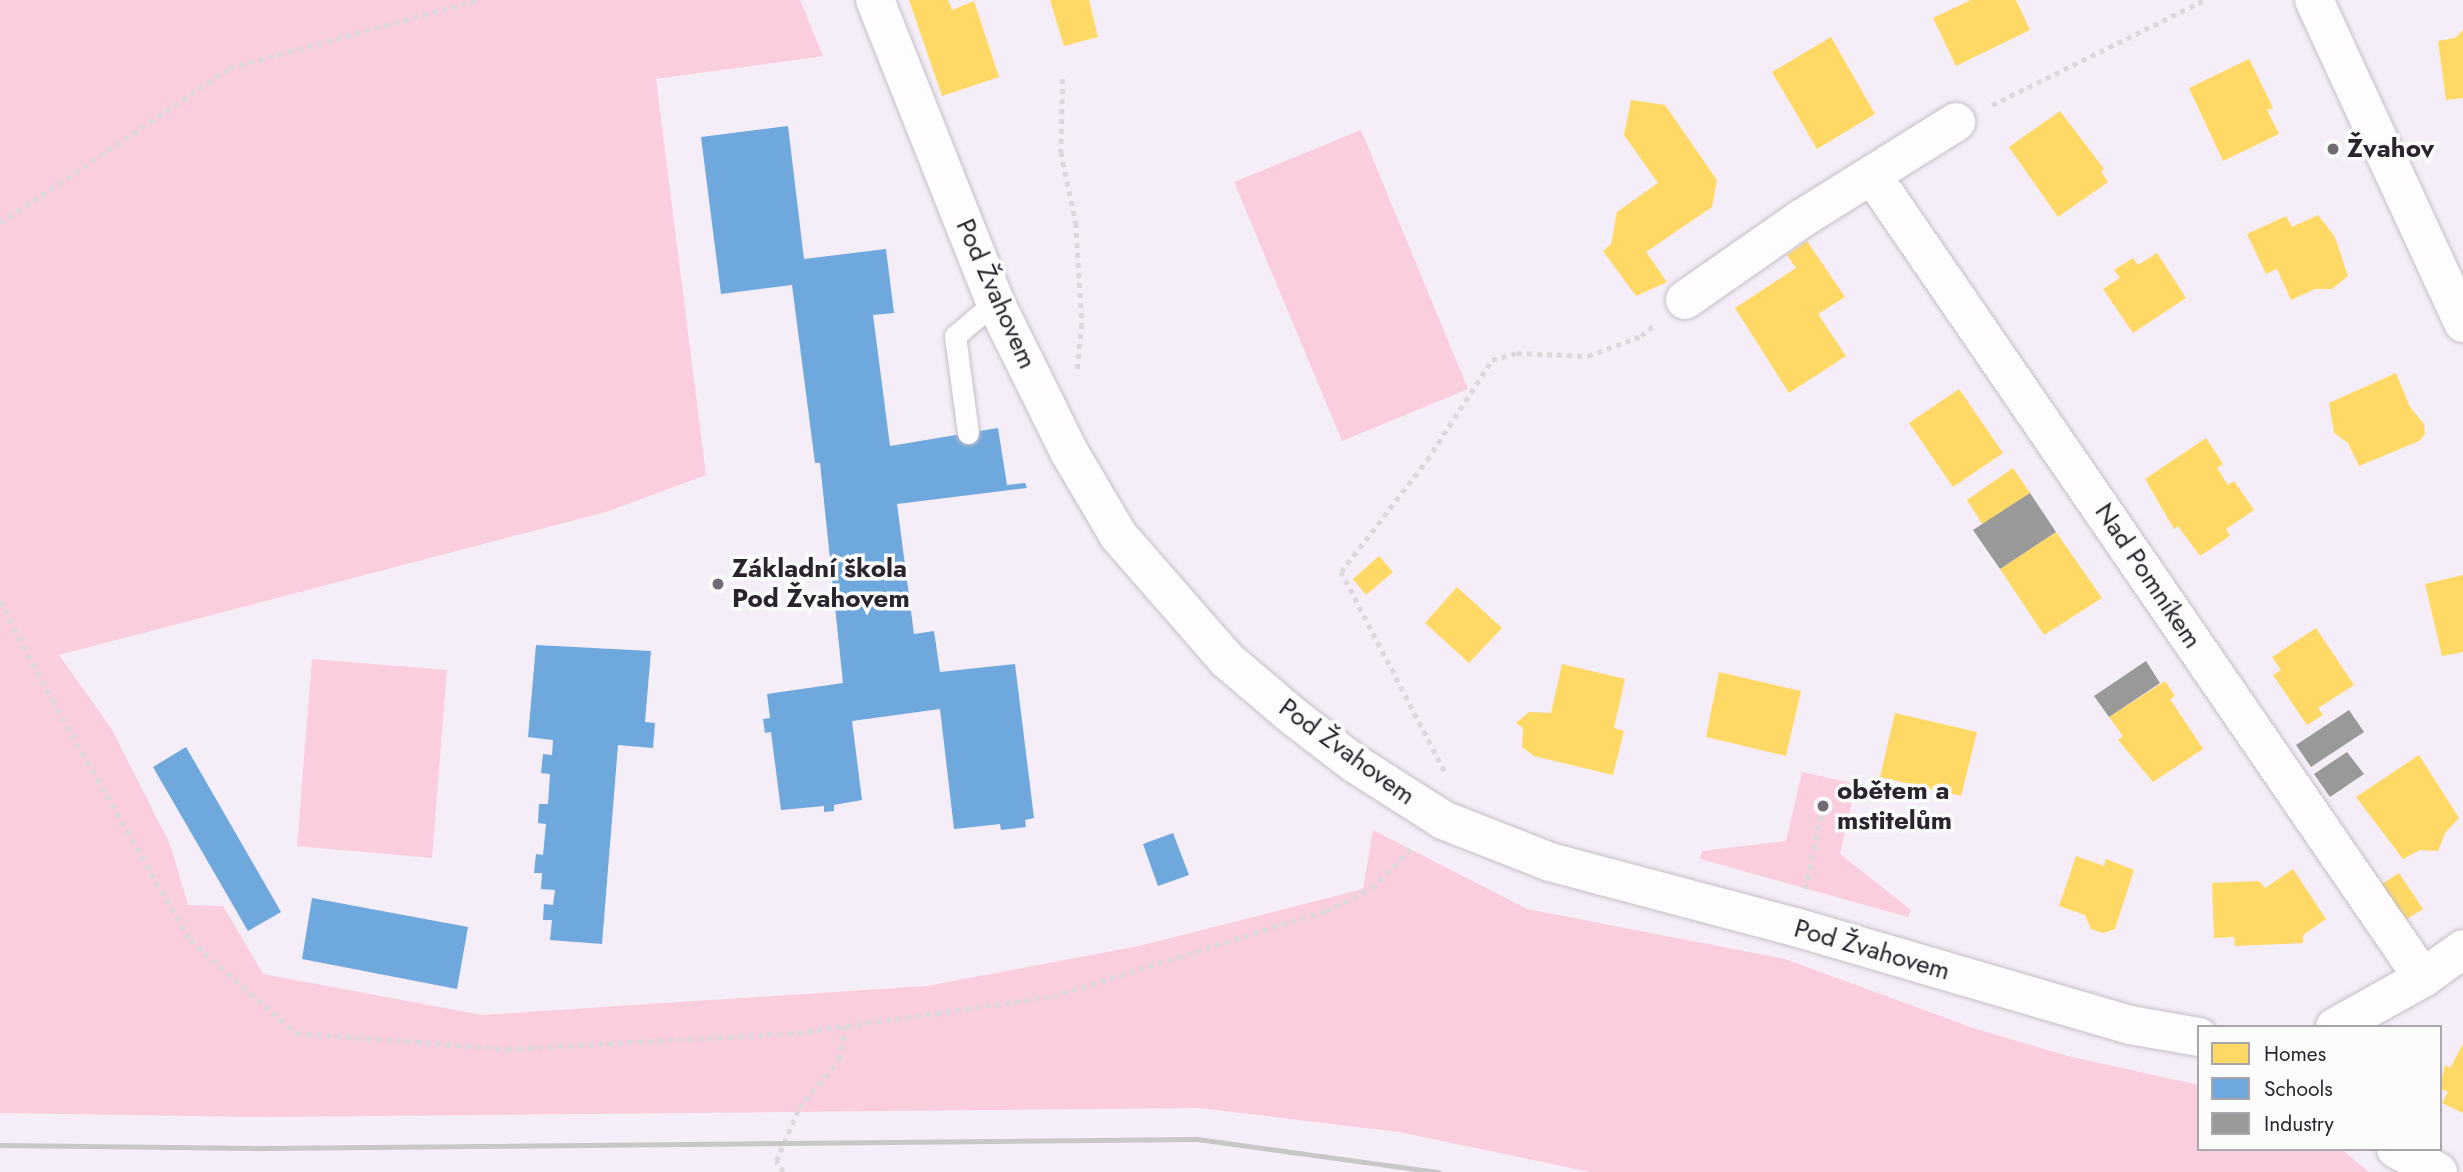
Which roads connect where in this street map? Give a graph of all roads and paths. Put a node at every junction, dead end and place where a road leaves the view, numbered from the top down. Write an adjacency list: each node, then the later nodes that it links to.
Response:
1 (477, 0): 8 (path)
2 (875, 0): 10 (street, Pod Žvahovem)
3 (2204, 0): 6 (path)
4 (2321, 2): 11 (street)
5 (1063, 79): 12 (path)
6 (1956, 122): 7 (street)
7 (1872, 175): 9 (street); 20 (street, Nad Pomníkem)
8 (0, 223)
9 (1685, 300): 15 (path)
10 (995, 302): 13 (lane); 17 (street, Pod Žvahovem)
11 (2463, 323)
12 (1075, 387)
13 (968, 433)
14 (0, 601): 22 (path)
15 (1449, 780)
16 (1824, 806): 18 (path)
17 (1443, 820): 22 (path); 23 (street, Pod Žvahovem)
18 (1802, 903)
19 (2463, 949): 20 (street)
20 (2423, 978): 21 (street)
21 (2339, 1025)
22 (845, 1027): 25 (path)
23 (2197, 1037)
24 (2400, 1151): 26 (street)
25 (783, 1172)
26 (2438, 1172)

